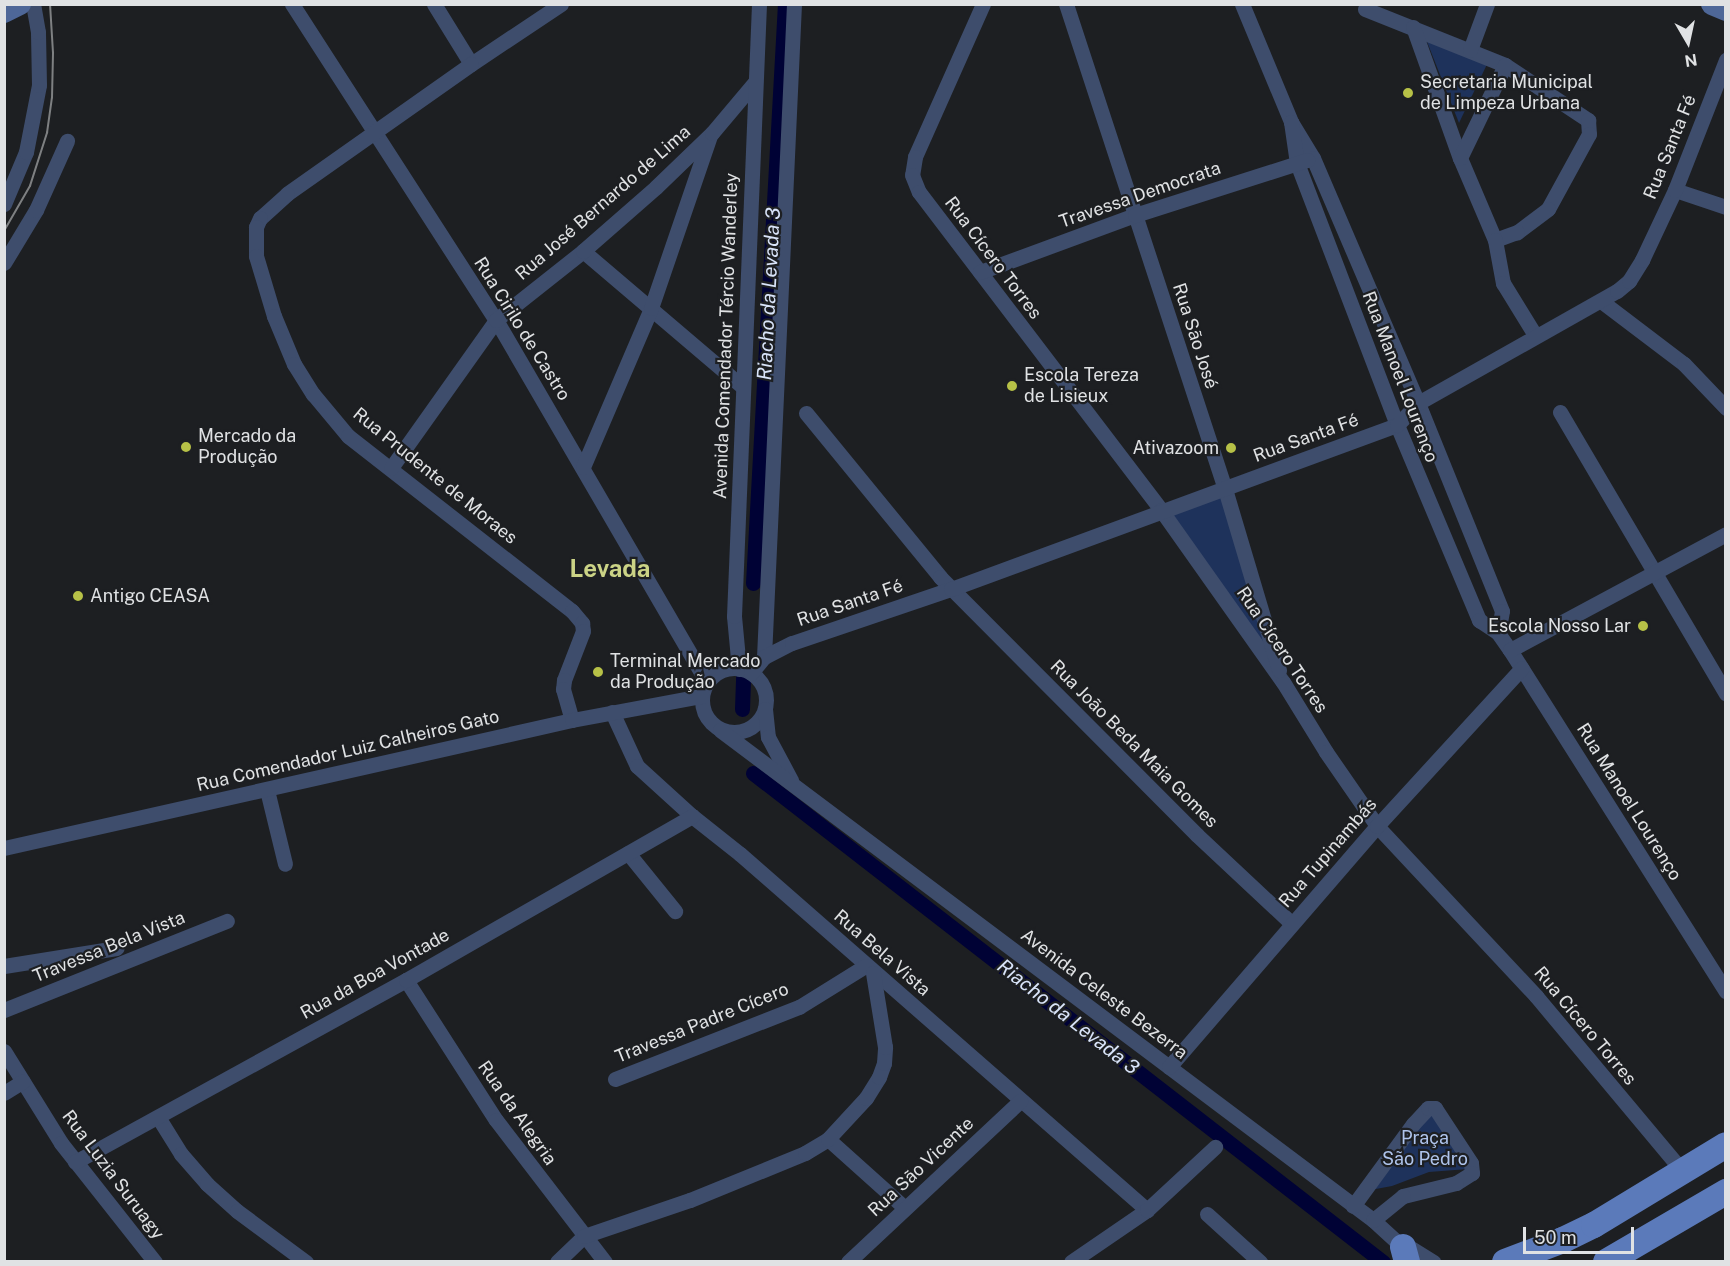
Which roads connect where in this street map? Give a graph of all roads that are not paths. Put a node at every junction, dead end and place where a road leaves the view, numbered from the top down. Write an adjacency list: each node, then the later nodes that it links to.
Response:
1 (20, 4): 15 (street)
2 (33, 4): 30 (street)
3 (292, 4): 23 (street, Rua Cirilo de Castro)
4 (434, 4): 19 (street)
5 (561, 4): 19 (street, Rua Prudente de Moraes)
6 (759, 4): 21 (street, Avenida Comendador Tércio Wanderley)
7 (794, 4): 56 (street)
8 (983, 4): 36 (street, Rua Cícero Torres)
9 (1066, 4): 32 (street, Rua São José)
10 (1242, 4): 22 (street, Rua Manoel Lourenço)
11 (1487, 4): 17 (street)
12 (1712, 4): 14 (street)
13 (1365, 9): 16 (street)
14 (1725, 10)
15 (4, 12)
16 (1413, 27): 17 (street); 27 (street)
17 (1470, 50): 20 (street)
18 (1725, 60): 29 (street, Rua Santa Fé)
19 (471, 64): 23 (street, Rua Prudente de Moraes)
20 (1505, 65): 27 (street); 33 (street)
21 (755, 82): 24 (street, Rua José Bernardo de Lima); 41 (street, Avenida Comendador Tércio Wanderley)
22 (1291, 122): 26 (street, Rua Manoel Lourenço); 28 (street, Rua Manoel Lourenço)
23 (373, 132): 39 (street, Rua Cirilo de Castro); 48 (street, Rua Prudente de Moraes)
24 (712, 133): 34 (street, Rua José Bernardo de Lima); 38 (street)
25 (67, 141): 35 (street)
26 (1313, 158): 28 (street, Travessa Democrata); 42 (street, Rua Manoel Lourenço)
27 (1460, 158): 33 (street)
28 (1297, 163): 32 (street, Travessa Democrata); 46 (street, Rua Manoel Lourenço)
29 (1675, 190): 31 (street); 37 (street, Rua Santa Fé)
30 (4, 204)
31 (1725, 207)
32 (1135, 215): 36 (street, Travessa Democrata); 49 (street, Rua São José)
33 (1495, 240): 40 (street)
34 (583, 251): 38 (street); 39 (street, Rua José Bernardo de Lima)
35 (4, 263)
36 (980, 272): 50 (street, Rua Cícero Torres)
37 (1601, 301): 40 (street, Rua Santa Fé); 43 (street)
38 (651, 308): 41 (street); 47 (street)
39 (496, 320): 47 (street, Rua Cirilo de Castro); 48 (street, Rua José Bernardo de Lima)
40 (1535, 335): 42 (street, Rua Santa Fé)
41 (743, 387): 58 (street, Avenida Comendador Tércio Wanderley)
42 (1418, 403): 46 (street, Rua Santa Fé); 54 (street, Rua Manoel Lourenço)
43 (1725, 408)
44 (1560, 412): 52 (street)
45 (806, 413): 53 (street, Rua João Beda Maia Gomes)
46 (1397, 425): 49 (street, Rua Santa Fé); 54 (street, Rua Manoel Lourenço)
47 (583, 466): 60 (street, Rua Cirilo de Castro)
48 (391, 468): 64 (street, Rua Prudente de Moraes)
49 (1225, 489): 50 (street, Rua Santa Fé); 59 (street, Rua São José)
50 (1161, 510): 53 (street, Rua Santa Fé); 59 (street, Rua Cícero Torres)
51 (1725, 534): 52 (street)
52 (1654, 572): 55 (street); 61 (street)
53 (951, 589): 56 (street, Rua Santa Fé); 75 (street, Rua João Beda Maia Gomes)
54 (1498, 633): 55 (street, Rua Manoel Lourenço)
55 (1510, 650): 57 (street, Rua Manoel Lourenço)
56 (764, 657): 58 (street, Rua Santa Fé)
57 (1522, 668): 69 (street, Rua Tupinambás); 80 (street, Rua Manoel Lourenço)
58 (745, 671): 60 (street); 62 (street)
59 (1283, 682): 69 (street, Rua Cícero Torres)
60 (705, 689): 63 (street, Rua Comendador Luiz Calheiros Gato); 65 (street)
61 (1725, 694)
62 (765, 709): 65 (street); 66 (street, Avenida Celeste Bezerra)
63 (612, 712): 64 (street, Rua Comendador Luiz Calheiros Gato); 68 (street, Rua Bela Vista)
64 (572, 720): 67 (street, Rua Comendador Luiz Calheiros Gato)
65 (720, 730): 66 (street, Avenida Celeste Bezerra)
66 (792, 782): 83 (street, Avenida Celeste Bezerra)
67 (267, 790): 70 (street, Rua Comendador Luiz Calheiros Gato); 72 (street)
68 (692, 816): 71 (street, Rua da Boa Vontade); 78 (street, Rua Bela Vista)
69 (1377, 826): 75 (street, Rua Tupinambás); 93 (street, Rua Cícero Torres)
70 (4, 848)
71 (628, 853): 73 (street); 79 (street, Rua da Boa Vontade)
72 (285, 864)
73 (675, 911)
74 (227, 921): 81 (street, Travessa Bela Vista)
75 (1292, 924): 83 (street, Rua Tupinambás)
76 (117, 948): 77 (street)
77 (4, 966)
78 (869, 969): 84 (street, Travessa Padre Cícero); 87 (street, Rua Bela Vista); 89 (street)
79 (406, 980): 88 (street, Rua da Boa Vontade); 100 (street, Rua da Alegria)
80 (1725, 992)
81 (4, 1010)
82 (4, 1051): 85 (street, Rua Luzia Suruagy)
83 (1169, 1067): 95 (street, Avenida Celeste Bezerra)
84 (615, 1079)
85 (23, 1082): 86 (street); 92 (street, Rua Luzia Suruagy)
86 (4, 1093)
87 (1020, 1101): 96 (street, Rua São Vicente); 97 (street, Rua Bela Vista)
88 (158, 1117): 92 (street, Rua da Boa Vontade); 103 (street)
89 (828, 1139): 96 (street); 100 (street)
90 (1725, 1145): 93 (main road)
91 (1215, 1147): 97 (street)
92 (75, 1162): 102 (street, Rua Luzia Suruagy)
93 (1683, 1172): 110 (main road)
94 (1725, 1192): 111 (main road)
95 (1353, 1206): 99 (street, Avenida Celeste Bezerra); 99 (street)
96 (905, 1208): 106 (street, Rua São Vicente)
97 (1147, 1210): 107 (street)
98 (1207, 1214): 108 (street)
99 (1373, 1220): 101 (street, Avenida Celeste Bezerra)
100 (584, 1236): 104 (street); 105 (street, Rua da Alegria)
101 (1405, 1252): 109 (street, Avenida Celeste Bezerra)
102 (155, 1262)
103 (306, 1262)
104 (557, 1262)
105 (605, 1262)
106 (848, 1262)
107 (1071, 1262)
108 (1260, 1262)
109 (1434, 1262)
110 (1505, 1262)
111 (1606, 1262)

